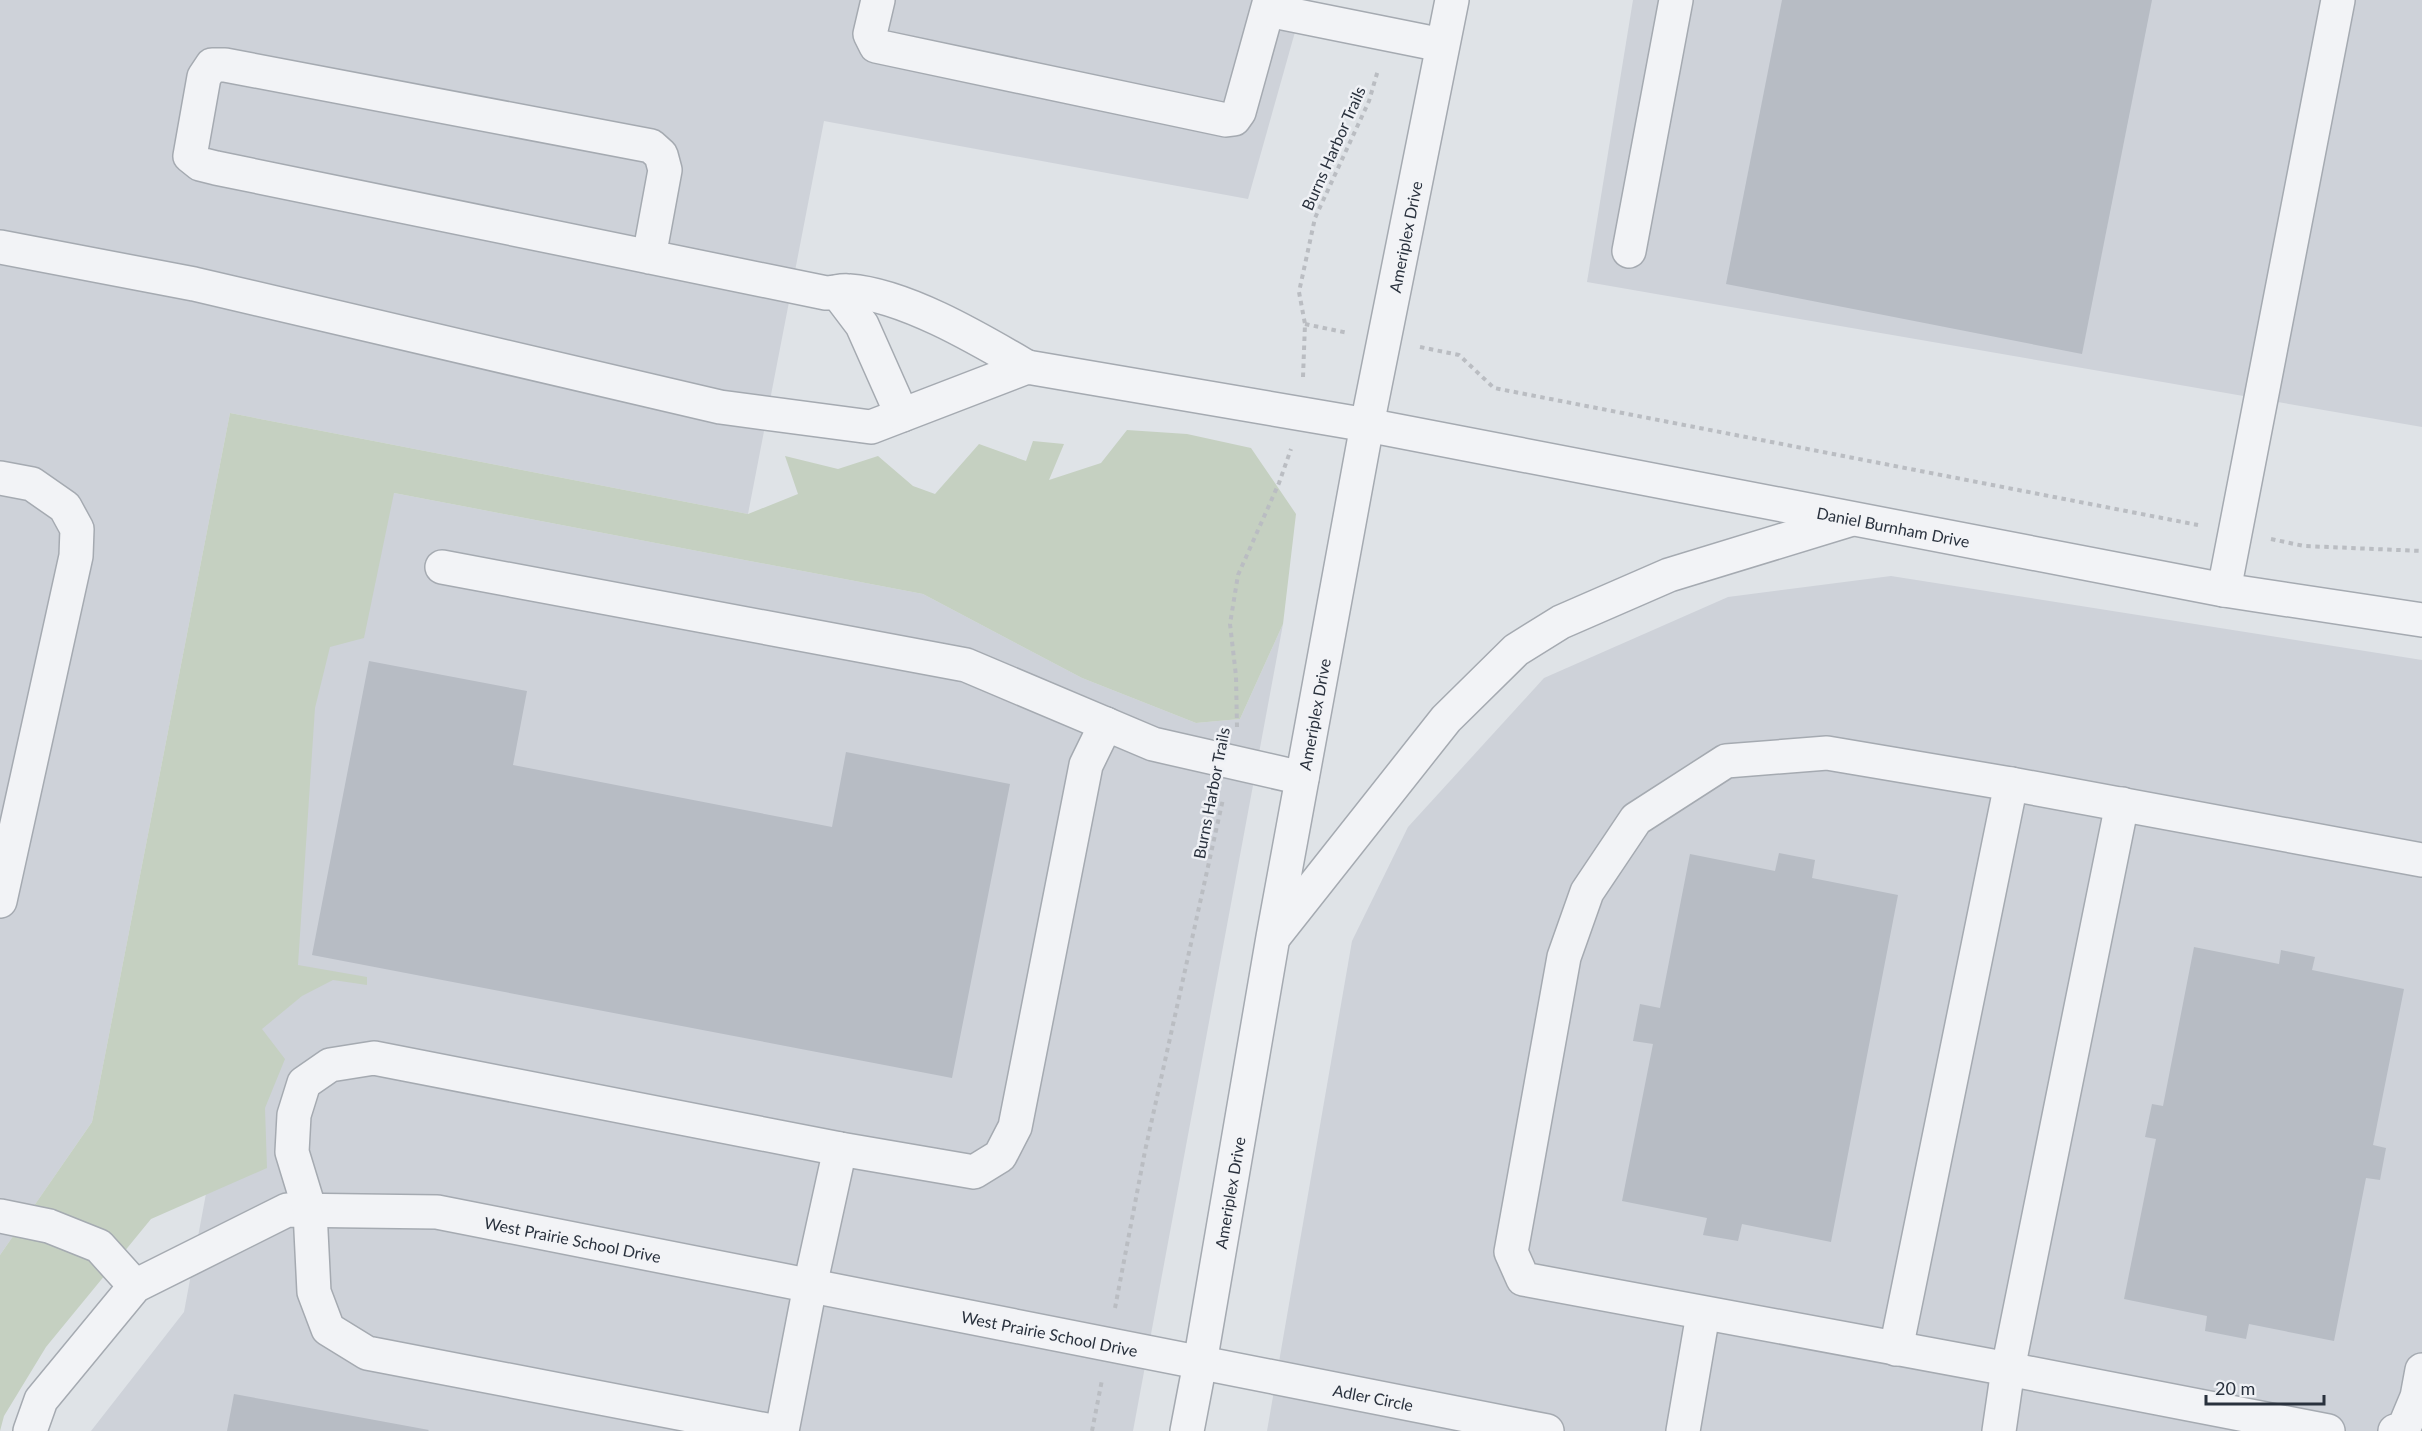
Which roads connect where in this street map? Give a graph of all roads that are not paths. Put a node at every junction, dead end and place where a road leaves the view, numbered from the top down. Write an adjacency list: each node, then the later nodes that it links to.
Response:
1 (878, 0): 5 (street)
2 (1452, 0): 6 (street, Ameriplex Drive)
3 (1676, 0): 8 (street)
4 (2338, 0): 17 (street)
5 (1269, 5): 6 (street)
6 (1442, 45): 13 (street, Ameriplex Drive)
7 (0, 247): 12 (street)
8 (1629, 250)
9 (649, 257): 9 (street); 10 (street)
10 (837, 292): 11 (street); 12 (street)
11 (1027, 367): 12 (street); 13 (street, Daniel Burnham Drive)
12 (902, 415)
13 (1367, 425): 15 (street, Daniel Burnham Drive); 20 (street, Ameriplex Drive)
14 (0, 478): 24 (street)
15 (1854, 518): 17 (street, Daniel Burnham Drive); 25 (street)
16 (442, 567): 19 (street)
17 (2224, 590): 18 (street, Daniel Burnham Drive)
18 (2422, 620)
19 (1106, 724): 20 (street); 26 (street)
20 (1302, 778): 25 (street, Ameriplex Drive)
21 (2011, 784): 22 (street); 31 (street); 32 (street)
22 (2122, 804): 23 (street); 34 (street)
23 (2422, 860)
24 (0, 901)
25 (1273, 937): 33 (street, Ameriplex Drive)
26 (840, 1149): 27 (street); 30 (street)
27 (310, 1211): 29 (street, West Prairie School Drive); 30 (street, West Prairie School Drive); 38 (street)
28 (0, 1216): 29 (street)
29 (135, 1286): 37 (street, West Prairie School Drive)
30 (810, 1286): 33 (street, West Prairie School Drive); 39 (street)
31 (1703, 1314): 32 (street); 42 (street)
32 (1896, 1349): 34 (street)
33 (1200, 1363): 36 (street, Adler Circle); 40 (street, Ameriplex Drive)
34 (2008, 1369): 43 (street); 44 (street)
35 (2422, 1370): 45 (street)
36 (1488, 1425): 41 (street, Adler Circle)
37 (30, 1431)
38 (772, 1431)
39 (782, 1431)
40 (1187, 1431)
41 (1547, 1431)
42 (1683, 1431)
43 (1999, 1431)
44 (2328, 1431)
45 (2395, 1431)

